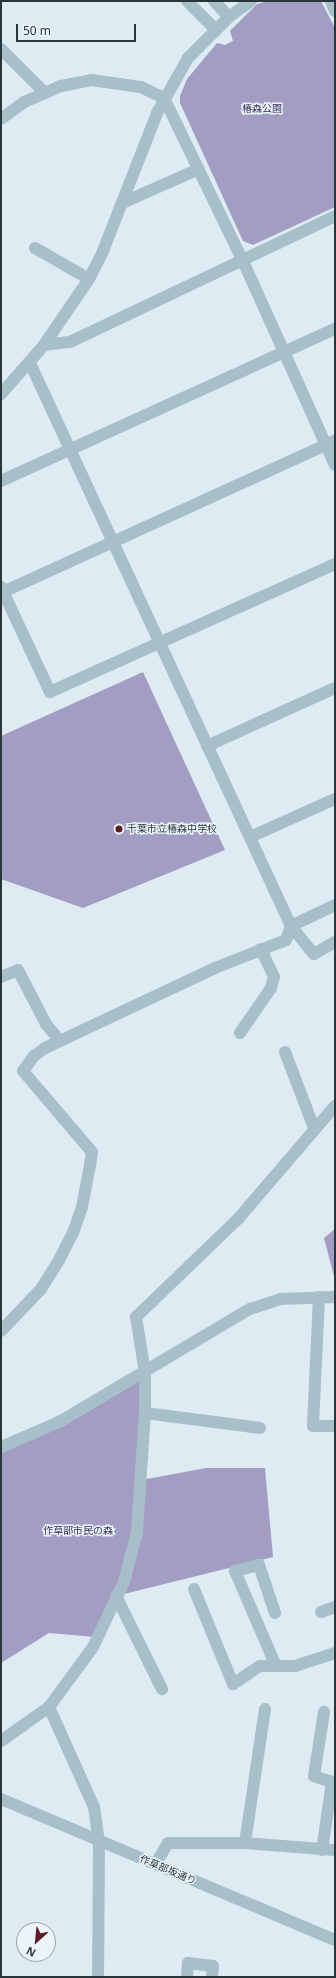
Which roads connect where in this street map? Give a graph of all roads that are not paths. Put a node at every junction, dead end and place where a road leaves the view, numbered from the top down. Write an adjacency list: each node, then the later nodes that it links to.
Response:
1 (187, 1): 7 (street)
2 (214, 1): 6 (street)
3 (251, 1): 6 (street)
4 (331, 1): 5 (street)
5 (335, 11)
6 (229, 17): 7 (street)
7 (216, 30): 10 (street)
8 (1, 49): 9 (street)
9 (45, 93): 10 (street); 11 (street)
10 (164, 98): 12 (street); 13 (street)
11 (1, 119)
12 (198, 169): 13 (street); 16 (street)
13 (122, 203): 17 (street)
14 (335, 216): 16 (street)
15 (35, 248): 17 (street)
16 (242, 259): 19 (street); 20 (street)
17 (89, 279): 19 (street)
18 (335, 328): 20 (street)
19 (44, 345): 21 (street)
20 (284, 352): 23 (street); 24 (street)
21 (30, 363): 22 (street); 24 (street)
22 (1, 394)
23 (331, 443): 25 (street); 27 (street)
24 (68, 450): 26 (street); 27 (street)
25 (335, 465)
26 (1, 481)
27 (111, 542): 29 (street); 30 (street)
28 (335, 564): 30 (street)
29 (2, 590): 30 (street)
30 (158, 642): 32 (street)
31 (335, 688): 32 (street)
32 (207, 746): 34 (street)
33 (335, 799): 34 (street)
34 (250, 838): 36 (street)
35 (335, 905): 36 (street)
36 (291, 926): 37 (street); 38 (street)
37 (335, 942)
38 (261, 949): 40 (street); 41 (street)
39 (1, 977): 41 (street)
40 (240, 1033)
41 (60, 1041): 47 (street)
42 (285, 1052): 44 (street)
43 (335, 1106): 44 (street)
44 (314, 1128): 48 (street)
45 (319, 1297): 46 (street); 48 (street); 50 (street)
46 (335, 1297)
47 (1, 1331)
48 (145, 1373): 49 (street); 52 (street)
49 (145, 1413): 51 (street); 54 (street)
50 (335, 1426)
51 (260, 1428)
52 (1, 1447)
53 (194, 1589): 59 (street)
54 (116, 1596): 60 (street); 61 (street)
55 (335, 1608): 56 (street)
56 (321, 1612)
57 (275, 1613): 59 (street)
58 (335, 1653): 59 (street)
59 (276, 1666)
60 (162, 1689)
61 (49, 1707): 64 (street); 66 (street)
62 (265, 1709): 67 (street)
63 (324, 1712): 68 (street)
64 (1, 1741)
65 (1, 1799): 66 (street, 作草部坂通り)
66 (99, 1841): 70 (street, 作草部坂通り); 72 (street)
67 (245, 1842): 68 (street); 70 (street)
68 (322, 1850): 69 (street)
69 (335, 1850)
70 (156, 1863): 71 (street, 作草部坂通り)
71 (335, 1940)
72 (98, 1977)
73 (187, 1977): 74 (street)
74 (212, 1977)

